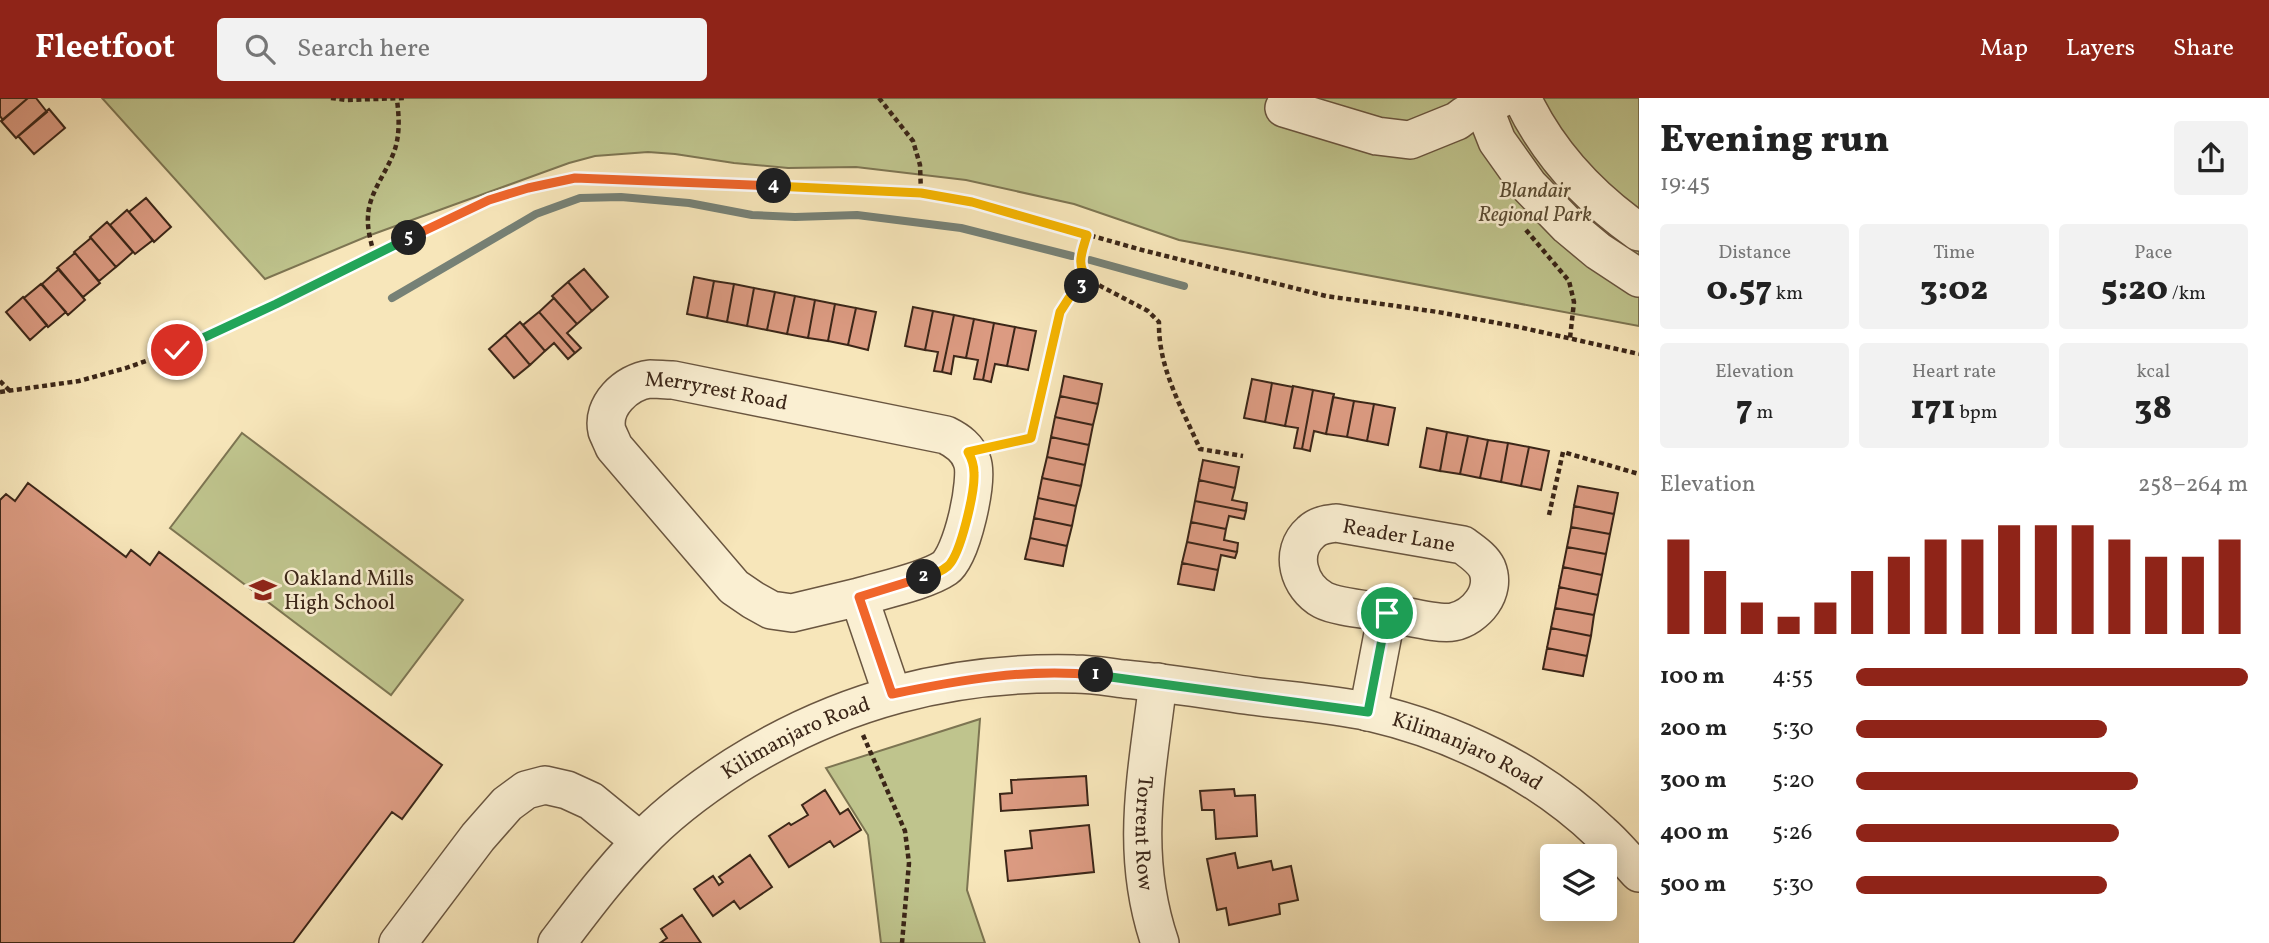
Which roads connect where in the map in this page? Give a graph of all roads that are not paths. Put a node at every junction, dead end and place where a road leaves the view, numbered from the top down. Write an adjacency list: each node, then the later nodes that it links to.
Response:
1 (1522, 98): 4 (street)
2 (1488, 101): 3 (street); 5 (street)
3 (1284, 108)
4 (1639, 232)
5 (1639, 278)
6 (859, 597): 6 (street, Merryrest Road); 9 (street)
7 (1387, 613): 7 (street, Reader Lane); 10 (street)
8 (1158, 682): 9 (street, Kilimanjaro Road); 10 (street, Kilimanjaro Road); 15 (street, Torrent Row)
9 (892, 694): 11 (street, Kilimanjaro Road)
10 (1368, 712): 12 (street, Kilimanjaro Road)
11 (640, 841): 13 (street); 14 (street, Kilimanjaro Road)
12 (1639, 873)
13 (398, 943)
14 (557, 943)
15 (1160, 943)

